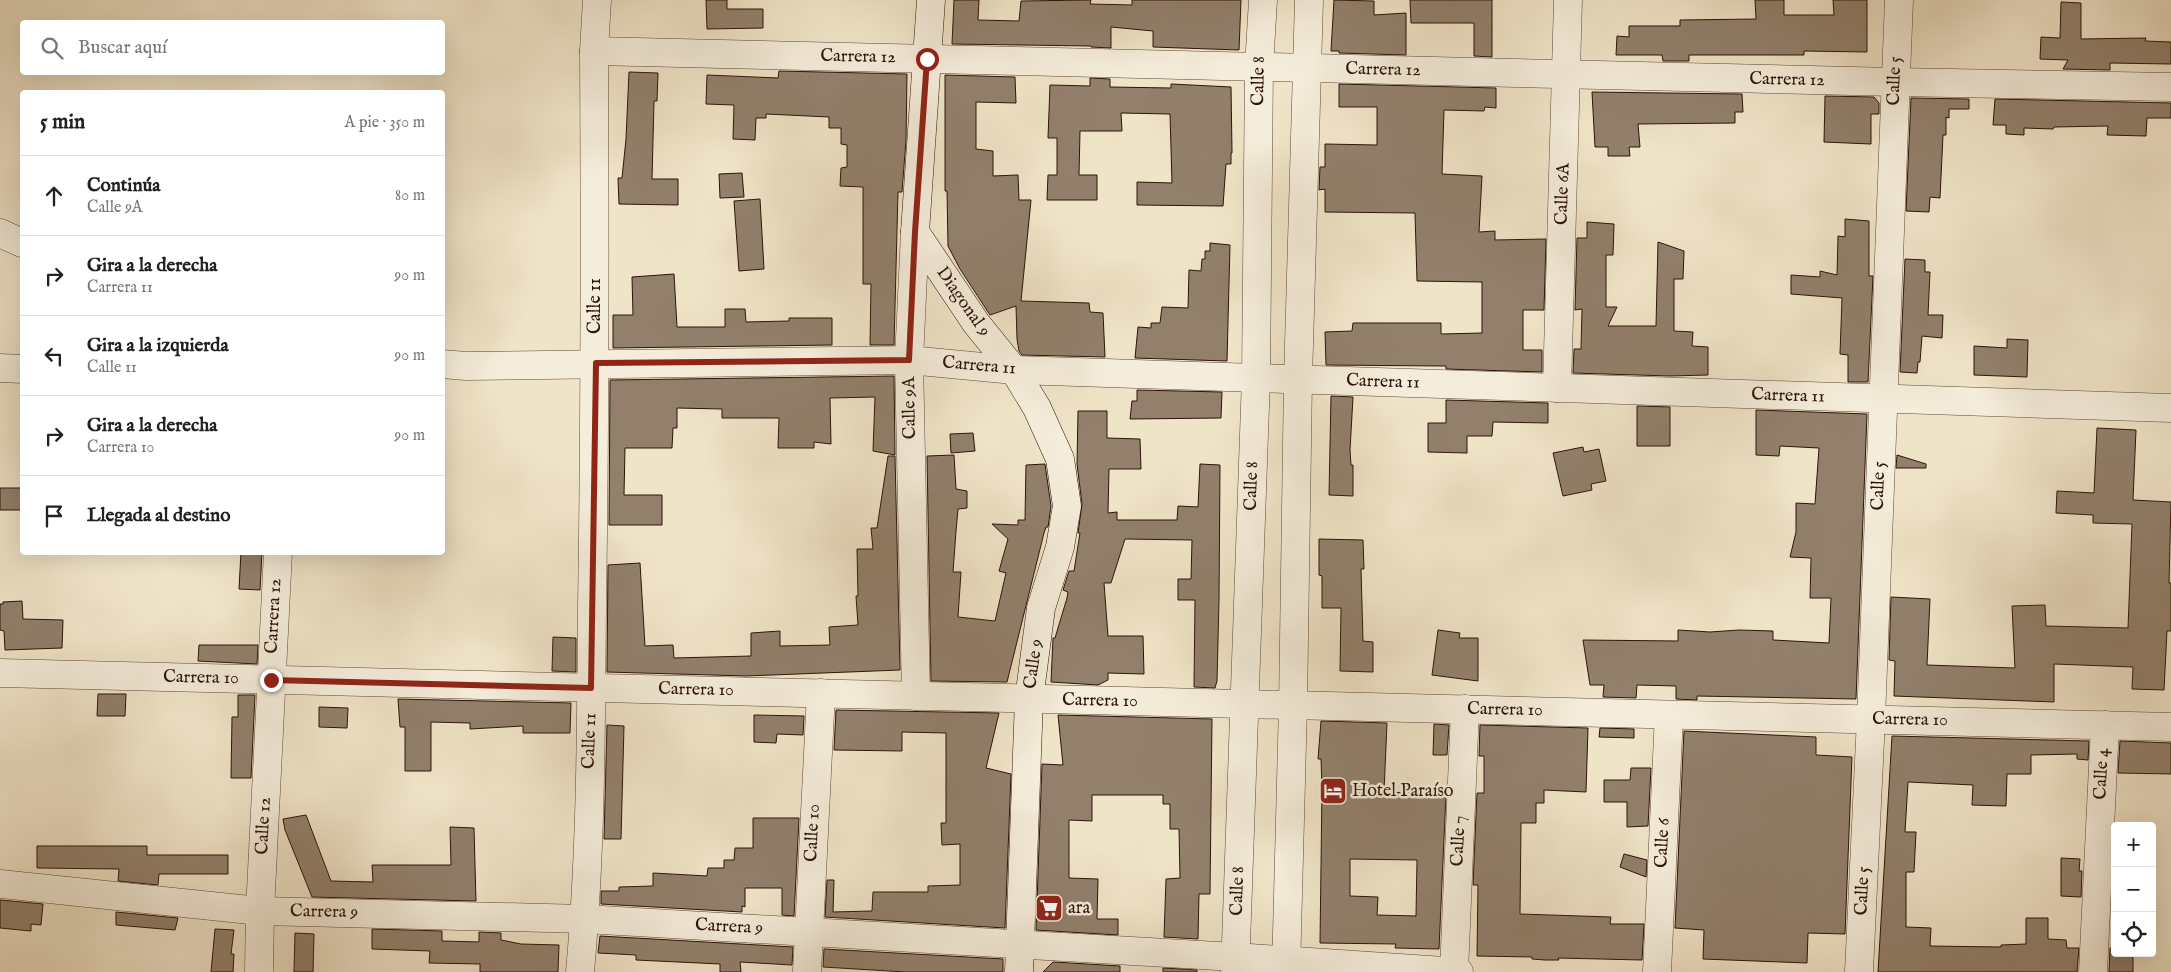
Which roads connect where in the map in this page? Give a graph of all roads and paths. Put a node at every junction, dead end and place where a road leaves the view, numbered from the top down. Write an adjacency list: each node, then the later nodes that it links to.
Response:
1 (597, 0): 7 (street, Calle 11)
2 (931, 0): 8 (street, Calle 9A)
3 (1263, 0): 9 (street, Calle 8)
4 (1309, 0): 10 (street)
5 (1568, 0): 11 (street, Calle 6A)
6 (1899, 0): 12 (street, Calle 5)
7 (594, 51): 8 (street, Carrera 12); 18 (street, Calle 11)
8 (927, 59): 9 (street, Carrera 12); 14 (street, Calle 9A)
9 (1259, 67): 10 (street, Carrera 12); 23 (street, Calle 8)
10 (1306, 68): 11 (street, Carrera 12); 24 (street)
11 (1566, 74): 12 (street, Carrera 12); 25 (street, Calle 6A)
12 (1895, 82): 13 (street, Carrera 12); 26 (street, Calle 5)
13 (2171, 87)
14 (915, 232): 17 (street, Calle 9A); 22 (street, Diagonal 9)
15 (0, 233): 16 (street)
16 (20, 241)
17 (909, 360): 18 (street, Carrera 11); 22 (street, Carrera 11); 33 (street, Calle 9A)
18 (596, 363): 19 (street, Carrera 11); 31 (street, Calle 11)
19 (445, 364)
20 (0, 368): 21 (street)
21 (20, 369)
22 (1014, 370): 23 (street, Carrera 11); 34 (street, Calle 9)
23 (1256, 378): 24 (street, Carrera 11); 35 (street, Calle 8)
24 (1298, 379): 25 (street, Carrera 11); 36 (street)
25 (1557, 388): 26 (street, Carrera 11)
26 (1882, 399): 27 (street, Carrera 11); 39 (street, Calle 5)
27 (2171, 408)
28 (278, 555): 30 (street, Carrera 12)
29 (0, 673): 30 (street, Carrera 10)
30 (271, 680): 31 (street, Carrera 10); 43 (street, Calle 12)
31 (591, 688): 32 (street, Carrera 10); 44 (street, Calle 11)
32 (821, 694): 33 (street, Carrera 10); 45 (street, Calle 10)
33 (916, 696): 34 (street, Carrera 10)
34 (1029, 699): 35 (street, Carrera 10); 46 (street, Calle 9)
35 (1244, 704): 36 (street, Carrera 10); 47 (street, Calle 8)
36 (1293, 705): 37 (street, Carrera 10); 48 (street)
37 (1465, 709): 38 (street, Carrera 10); 53 (street, Calle 7)
38 (1669, 714): 39 (street, Carrera 10); 55 (street, Calle 6)
39 (1871, 719): 40 (street, Carrera 10); 56 (street, Calle 5)
40 (2105, 725): 41 (street, Carrera 10); 57 (street, Calle 4)
41 (2171, 727)
42 (0, 884): 43 (street, Carrera 9)
43 (260, 911): 44 (street, Carrera 9); 49 (street, Calle 12)
44 (585, 919): 45 (street, Carrera 9); 50 (street, Calle 11)
45 (808, 932): 46 (street, Carrera 9); 51 (street, Calle 10)
46 (1019, 944): 47 (street, Carrera 9); 52 (street, Calle 9)
47 (1235, 964): 48 (street, Carrera 9)
48 (1286, 966): 53 (street, Carrera 9)
49 (259, 972)
50 (580, 972)
51 (806, 972)
52 (1019, 972)
53 (1454, 972): 54 (street, Carrera 9)
54 (1459, 972)
55 (1657, 972)
56 (1859, 972)
57 (2094, 972)

